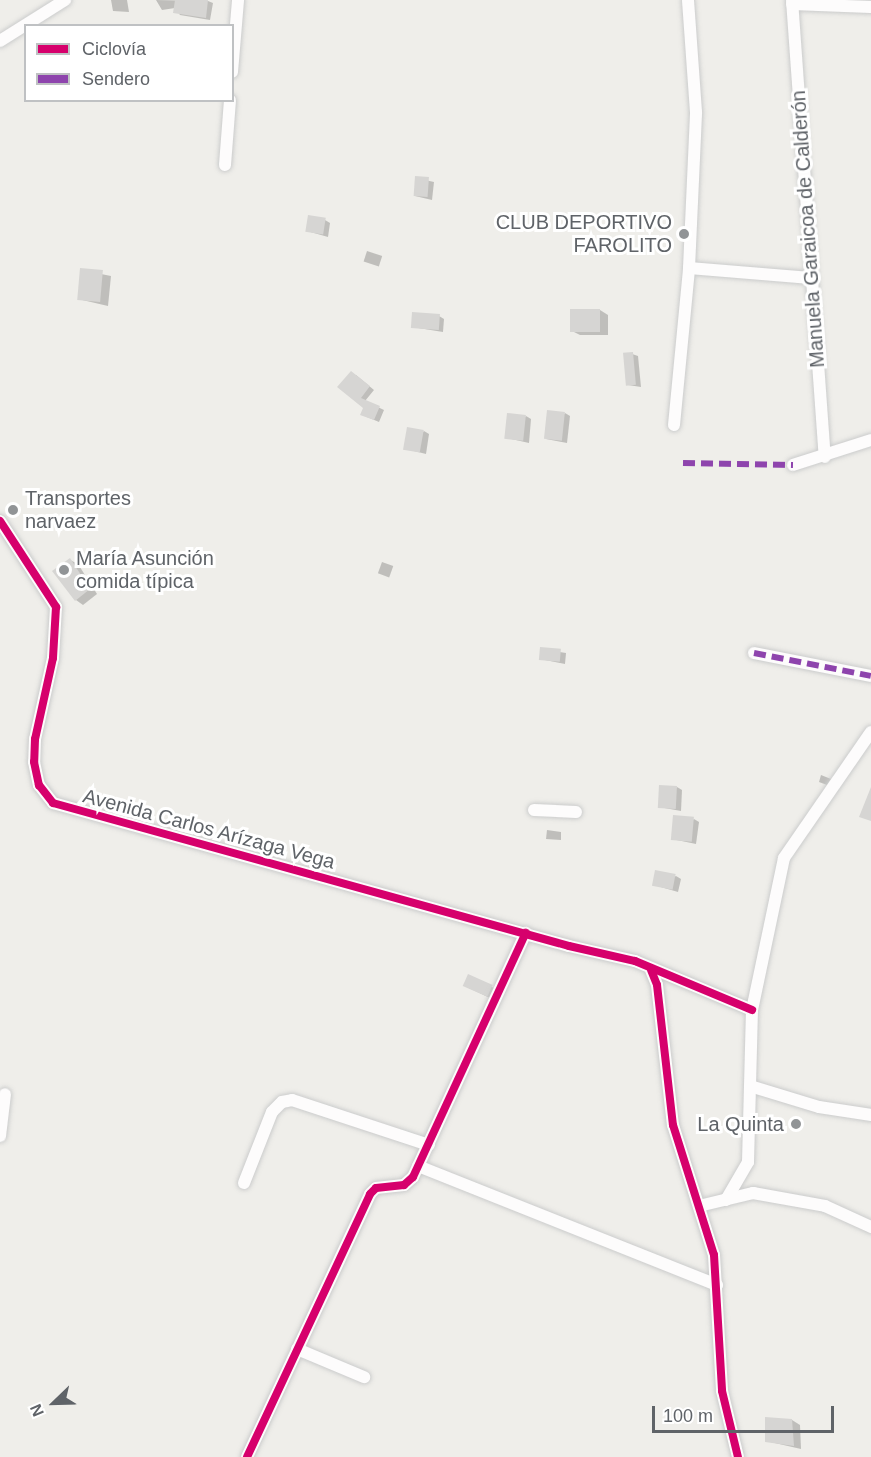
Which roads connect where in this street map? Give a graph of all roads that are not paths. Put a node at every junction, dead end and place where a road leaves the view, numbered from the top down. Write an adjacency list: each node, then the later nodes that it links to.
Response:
1 (64, 0): 6 (street)
2 (238, 0): 9 (street)
3 (688, 0): 12 (street)
4 (792, 2): 5 (street); 13 (street, Manuela Garaicoa de Calderón)
5 (871, 7)
6 (27, 24)
7 (24, 26): 8 (street)
8 (0, 41)
9 (234, 48)
10 (230, 102): 11 (street)
11 (225, 165)
12 (689, 268): 13 (street); 14 (street)
13 (811, 278): 16 (street, Manuela Garaicoa de Calderón)
14 (674, 425)
15 (871, 440): 16 (street)
16 (825, 458): 17 (street)
17 (793, 465)
18 (0, 521): 24 (street, Avenida Carlos Arízaga Vega)
19 (754, 653): 20 (street)
20 (871, 676)
21 (871, 732): 26 (street)
22 (534, 810): 23 (street)
23 (576, 812)
24 (526, 933): 25 (street, Avenida Carlos Arízaga Vega); 31 (street)
25 (651, 970): 26 (street, Avenida Carlos Arízaga Vega); 35 (street)
26 (752, 1010): 27 (street)
27 (750, 1086): 29 (street); 34 (street)
28 (5, 1094): 30 (street)
29 (871, 1115)
30 (0, 1136)
31 (429, 1145): 32 (street); 33 (street)
32 (418, 1166): 37 (street); 38 (street)
33 (244, 1183)
34 (726, 1200): 35 (street); 36 (street)
35 (699, 1206): 37 (street)
36 (871, 1227)
37 (717, 1285): 41 (street)
38 (297, 1349): 39 (street); 40 (street)
39 (364, 1377)
40 (247, 1457)
41 (738, 1457)

